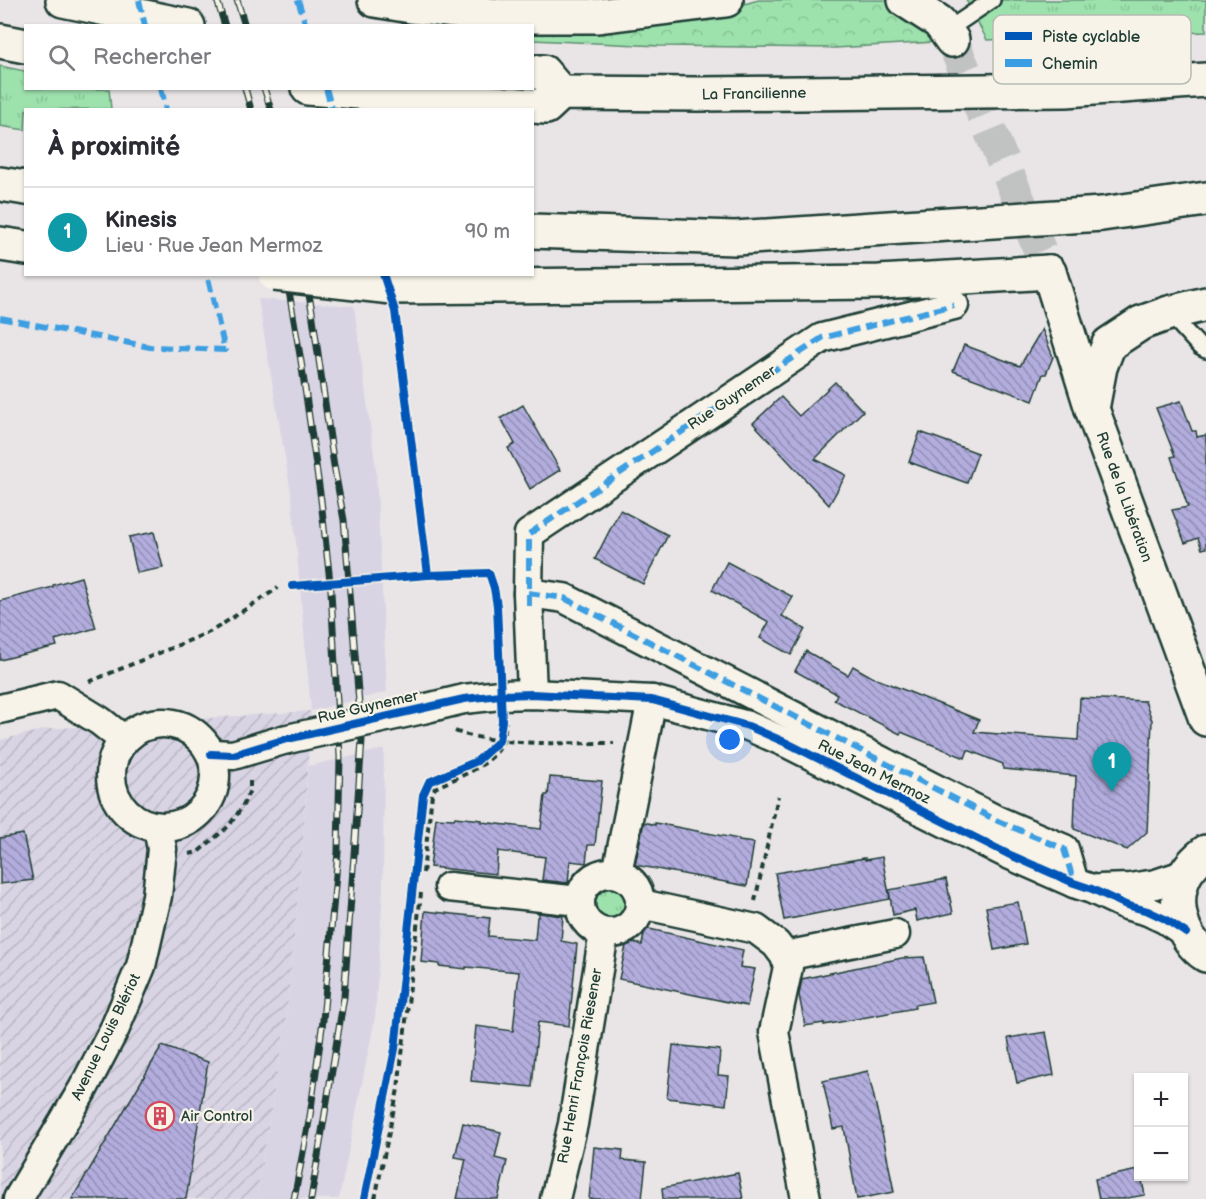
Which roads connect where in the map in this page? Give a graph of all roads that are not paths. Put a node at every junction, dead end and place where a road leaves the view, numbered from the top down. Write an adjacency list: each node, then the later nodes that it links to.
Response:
1 (63, 0): 7 (main road)
2 (375, 0): 3 (main road)
3 (726, 0)
4 (905, 0): 6 (main road)
5 (992, 0): 6 (lane)
6 (942, 23)
7 (178, 24)
8 (0, 41): 9 (main road)
9 (24, 46)
10 (534, 72): 15 (main road)
11 (1206, 80): 12 (main road, La Francilienne)
12 (1191, 81)
13 (1150, 84): 15 (main road, La Francilienne)
14 (327, 90): 15 (main road)
15 (561, 93)
16 (0, 184): 17 (main road)
17 (24, 188)
18 (1206, 199): 19 (main road)
19 (534, 231)
20 (0, 244): 21 (main road)
21 (24, 248)
22 (293, 276): 27 (main road, Rue de la Libération, bridge)
23 (1206, 304): 25 (main road)
24 (954, 305): 28 (street, Rue Guynemer)
25 (1169, 313): 26 (lane); 27 (main road)
26 (1206, 350)
27 (1092, 409): 32 (main road, Rue de la Libération)
28 (529, 600): 29 (street); 39 (street, Rue Jean Mermoz)
29 (512, 695): 30 (street, Rue Jean Mermoz); 34 (street, Rue Guynemer, bridge)
30 (652, 700): 37 (street); 39 (street, Rue Jean Mermoz)
31 (0, 709): 33 (street)
32 (1206, 719)
33 (124, 740): 34 (street); 35 (street)
34 (211, 754): 35 (street)
35 (158, 828): 46 (street, Avenue Louis Blériot)
36 (1196, 863): 39 (street, Rue Jean Mermoz); 44 (main road)
37 (616, 873): 40 (street); 41 (street)
38 (435, 884): 40 (street)
39 (1083, 886): 44 (street, Rue Jean Mermoz)
40 (579, 901): 42 (street)
41 (640, 904): 42 (street); 45 (street)
42 (604, 933): 47 (street, Rue Henri François Riesener)
43 (895, 934): 45 (street)
44 (1196, 944)
45 (785, 956): 48 (street)
46 (18, 1199)
47 (555, 1199)
48 (806, 1199)

